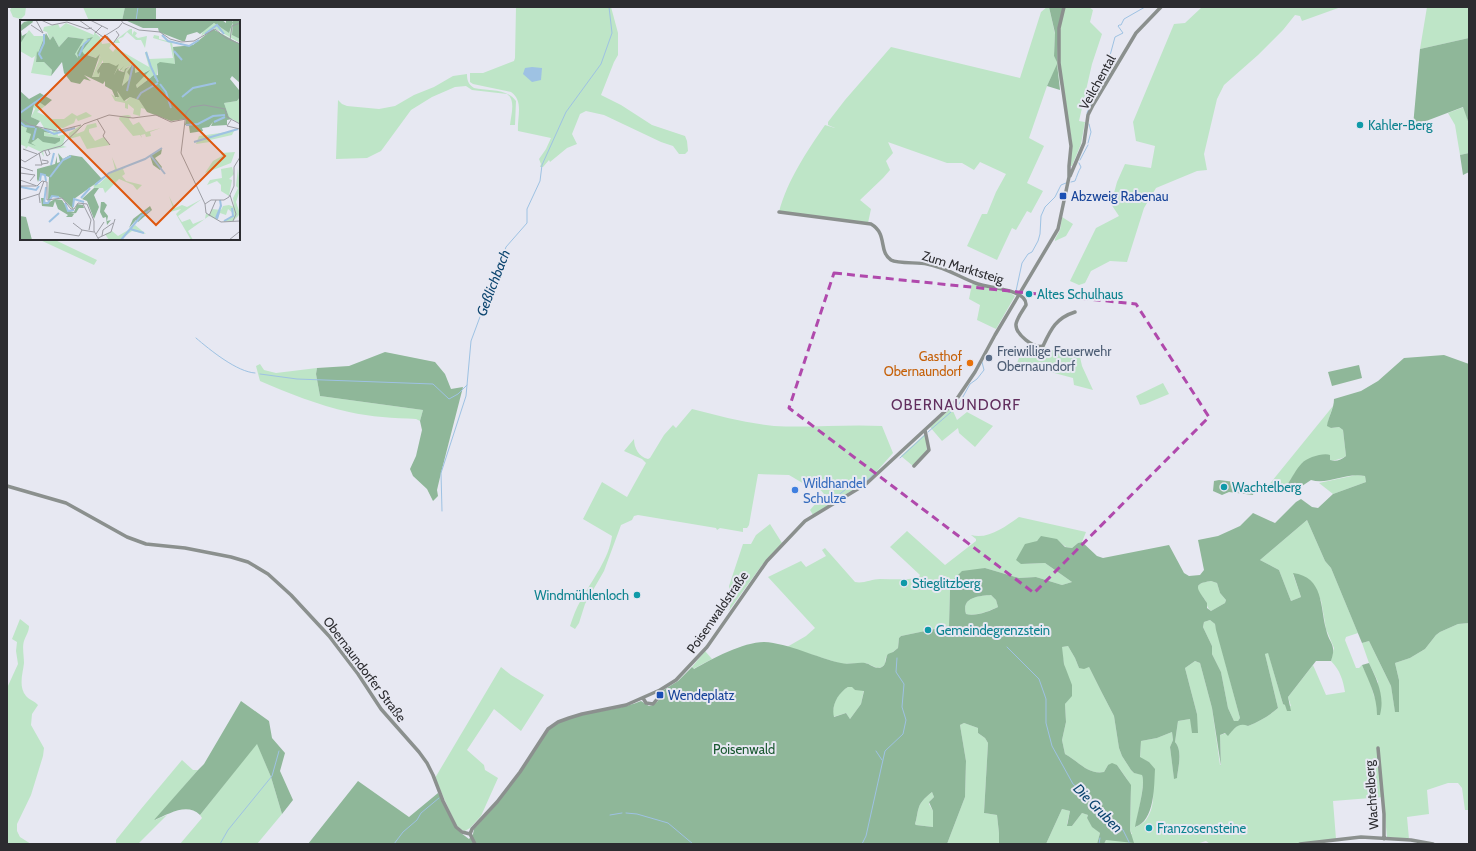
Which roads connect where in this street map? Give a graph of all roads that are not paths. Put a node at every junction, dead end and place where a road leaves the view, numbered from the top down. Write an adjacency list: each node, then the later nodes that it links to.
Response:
1 (1064, 7): 3 (street, Poisenwaldstraße)
2 (1161, 7): 3 (street, Veilchental)
3 (1070, 177): 5 (street, Poisenwaldstraße)
4 (779, 212): 5 (street, Zum Marktsteig)
5 (1016, 294): 6 (street, Zum Marktsteig); 7 (street, Poisenwaldstraße)
6 (1075, 312)
7 (925, 430): 8 (street); 10 (street, Poisenwaldstraße)
8 (914, 466)
9 (7, 486): 13 (street, Obernaundorfer Straße)
10 (660, 690): 11 (street, Poisenwaldstraße); 11 (street)
11 (643, 698): 13 (street, Poisenwaldstraße)
12 (1378, 748): 14 (street, Wachtelberg)
13 (470, 834): 15 (street)
14 (1384, 840): 16 (street); 17 (street)
15 (475, 844)
16 (1300, 844)
17 (1433, 844)

